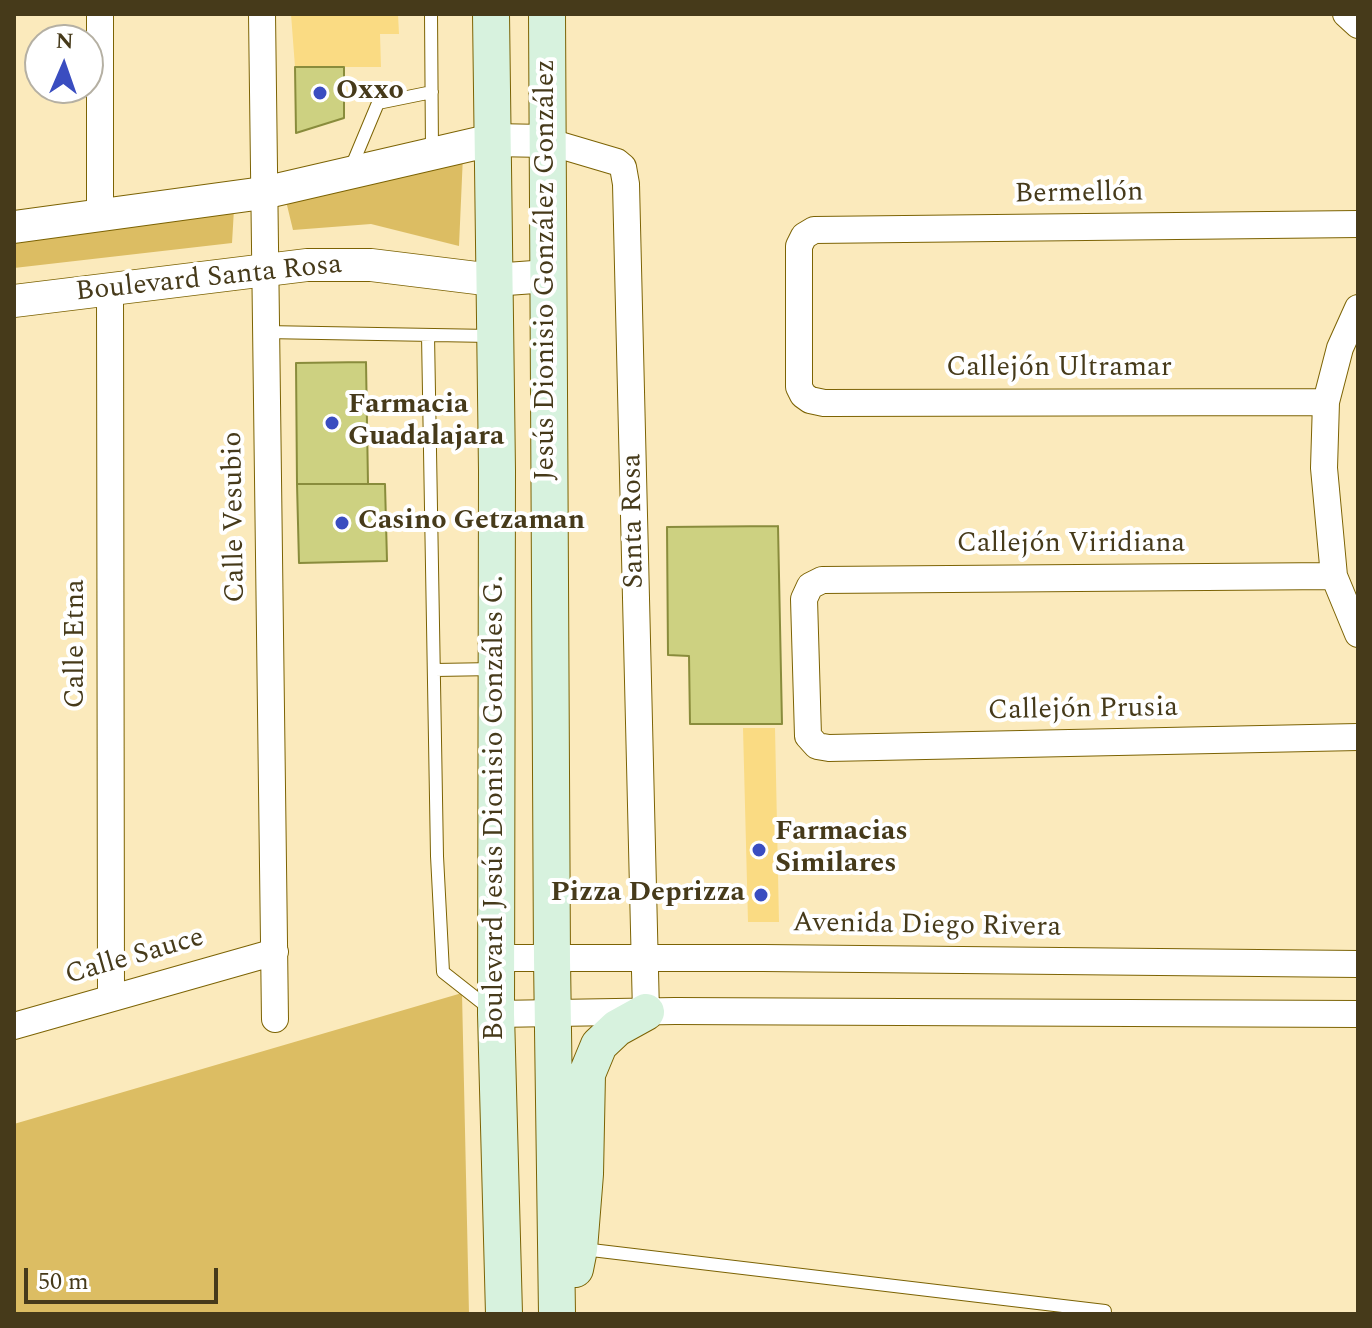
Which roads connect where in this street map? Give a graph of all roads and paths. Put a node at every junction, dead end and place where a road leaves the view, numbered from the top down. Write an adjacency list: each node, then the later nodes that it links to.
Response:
1 (100, 14): 12 (street)
2 (262, 14): 11 (street, Calle Vesubio)
3 (431, 14): 6 (lane)
4 (491, 14): 7 (main road, Boulevard Jesús Dionisio Gonzáles G.)
5 (547, 14): 8 (main road, Jesús Dionisio González González)
6 (432, 92): 9 (lane); 10 (lane)
7 (492, 140): 8 (street, Santa Rosa); 9 (street); 17 (main road, Boulevard Jesús Dionisio Gonzáles G.)
8 (546, 141): 16 (main road, Jesús Dionisio González González); 34 (street, Santa Rosa)
9 (432, 152): 10 (street)
10 (349, 172): 11 (street)
11 (263, 193): 12 (street); 15 (street, Calle Vesubio)
12 (100, 216): 14 (street)
13 (1358, 224): 24 (street, Bermellón)
14 (14, 227)
15 (264, 270): 17 (street, Boulevard Santa Rosa); 18 (street, Boulevard Santa Rosa); 21 (street, Calle Vesubio)
16 (548, 276): 17 (street, Boulevard Santa Rosa); 35 (main road, Jesús Dionisio González González)
17 (493, 280): 23 (main road, Boulevard Jesús Dionisio Gonzáles G.)
18 (110, 289): 19 (street, Boulevard Santa Rosa); 37 (street, Calle Etna)
19 (14, 301)
20 (1358, 308): 25 (street)
21 (265, 332): 22 (lane); 32 (street, Calle Vesubio)
22 (428, 335): 23 (lane); 29 (lane)
23 (494, 336): 28 (main road, Boulevard Jesús Dionisio Gonzáles G.)
24 (799, 387): 25 (street, Callejón Ultramar)
25 (1326, 402): 26 (street)
26 (1334, 576): 27 (street); 31 (street, Callejón Viridiana)
27 (1358, 634)
28 (497, 669): 29 (lane); 33 (main road, Boulevard Jesús Dionisio Gonzáles G.)
29 (435, 670): 40 (lane)
30 (1358, 737): 31 (street, Callejón Prusia)
31 (811, 742)
32 (275, 952): 37 (street, Calle Sauce); 42 (street, Calle Vesubio)
33 (496, 958): 35 (street, Avenida Diego Rivera); 40 (main road, Boulevard Jesús Dionisio Gonzáles G.)
34 (645, 958): 35 (street, Avenida Diego Rivera); 36 (street, Avenida Diego Rivera); 38 (street, Santa Rosa)
35 (552, 959): 39 (main road, Boulevard Jesús Dionisio Gonzáles G.)
36 (1358, 964)
37 (111, 998): 43 (street, Calle Sauce)
38 (646, 1012): 39 (street); 41 (street); 44 (main road)
39 (552, 1013): 40 (street); 44 (main road, Boulevard Jesús Dionisio Gonzáles G.)
40 (496, 1014): 46 (main road, Boulevard Jesús Dionisio Gonzáles G.)
41 (1358, 1014)
42 (275, 1019)
43 (14, 1026)
44 (568, 1247): 45 (lane); 47 (main road, Boulevard Jesús Dionisio Gonzáles G.); 48 (main road)
45 (1105, 1311)
46 (504, 1314)
47 (557, 1314)
48 (565, 1314)

